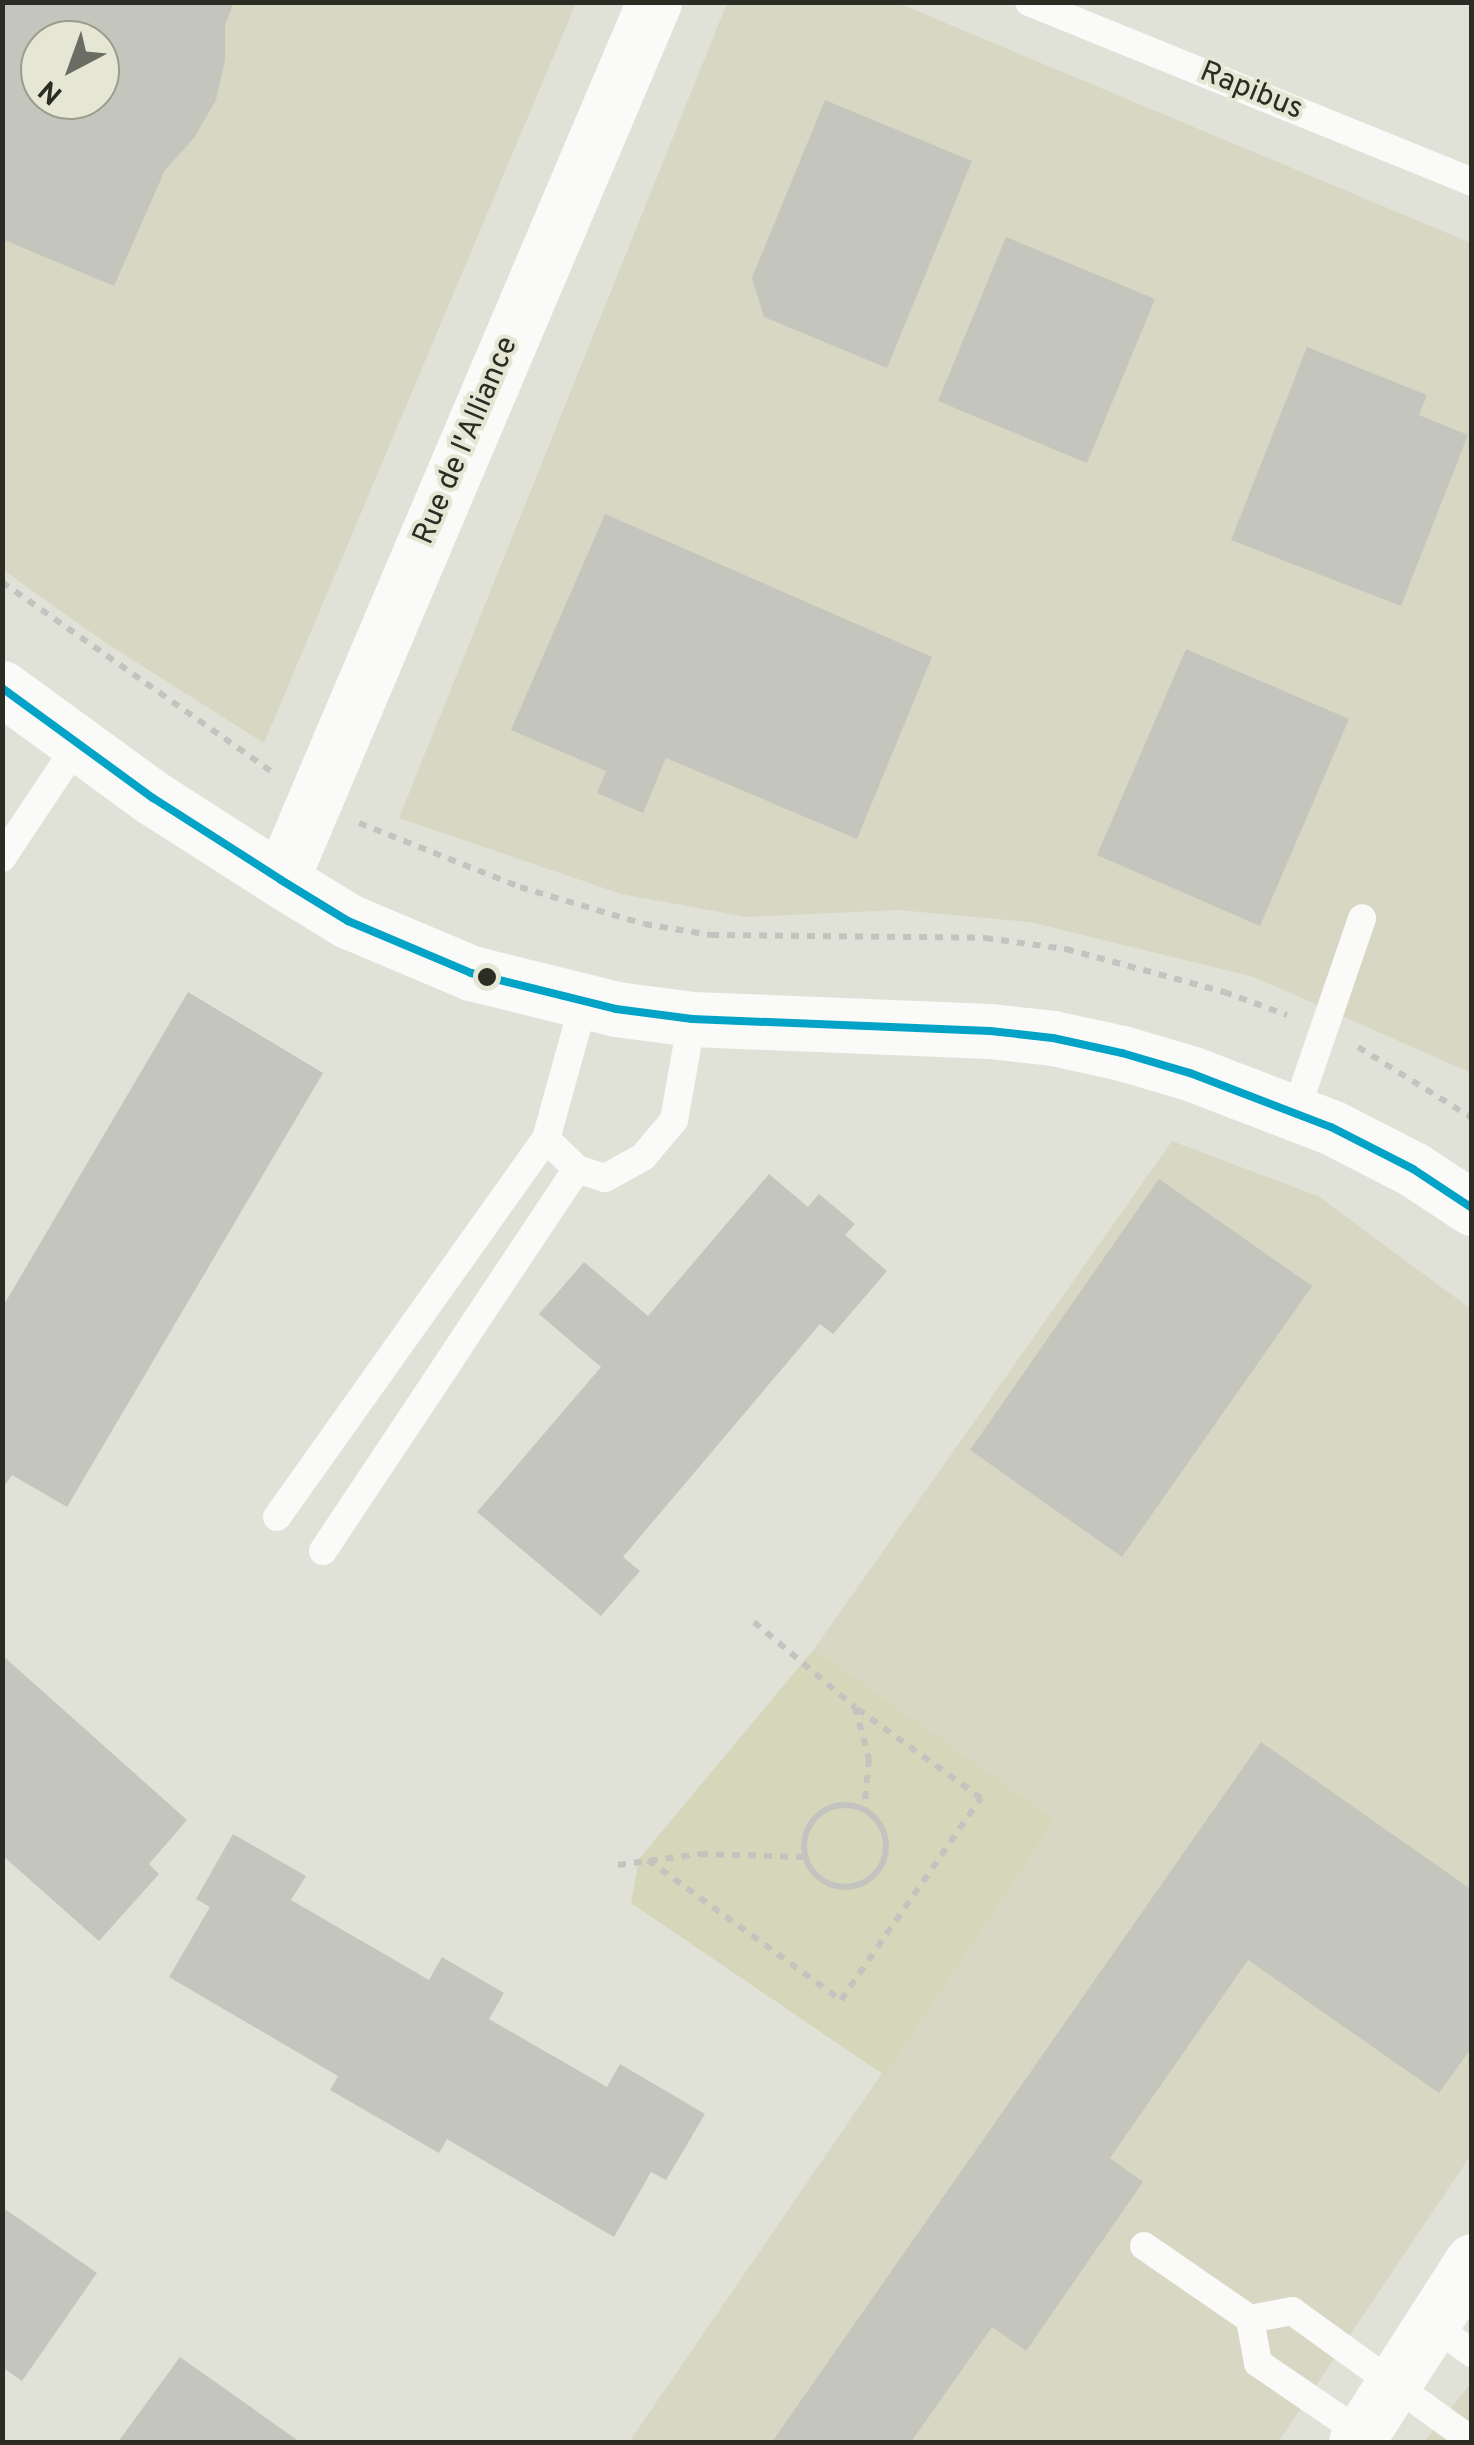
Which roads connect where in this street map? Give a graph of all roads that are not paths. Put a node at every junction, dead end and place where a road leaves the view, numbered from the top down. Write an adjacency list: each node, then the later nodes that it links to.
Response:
1 (654, 2): 7 (street, Rue de l'Alliance)
2 (1030, 2): 3 (lane, Rapibus)
3 (1472, 182)
4 (2, 688): 5 (street)
5 (78, 742): 6 (lane); 7 (street)
6 (2, 858)
7 (281, 880): 9 (street)
8 (1362, 918): 11 (lane)
9 (584, 1002): 10 (street); 12 (lane)
10 (692, 1019): 11 (street); 13 (lane)
11 (1295, 1113): 14 (street)
12 (546, 1139): 13 (lane); 15 (lane)
13 (578, 1169): 16 (lane)
14 (1472, 1208)
15 (276, 1518)
16 (323, 1551)
17 (1144, 2246): 19 (lane)
18 (1472, 2261): 20 (street)
19 (1250, 2319): 21 (lane); 22 (lane)
20 (1454, 2326): 21 (street)
21 (1396, 2385): 22 (street); 23 (lane)
22 (1359, 2438)
23 (1472, 2441)

